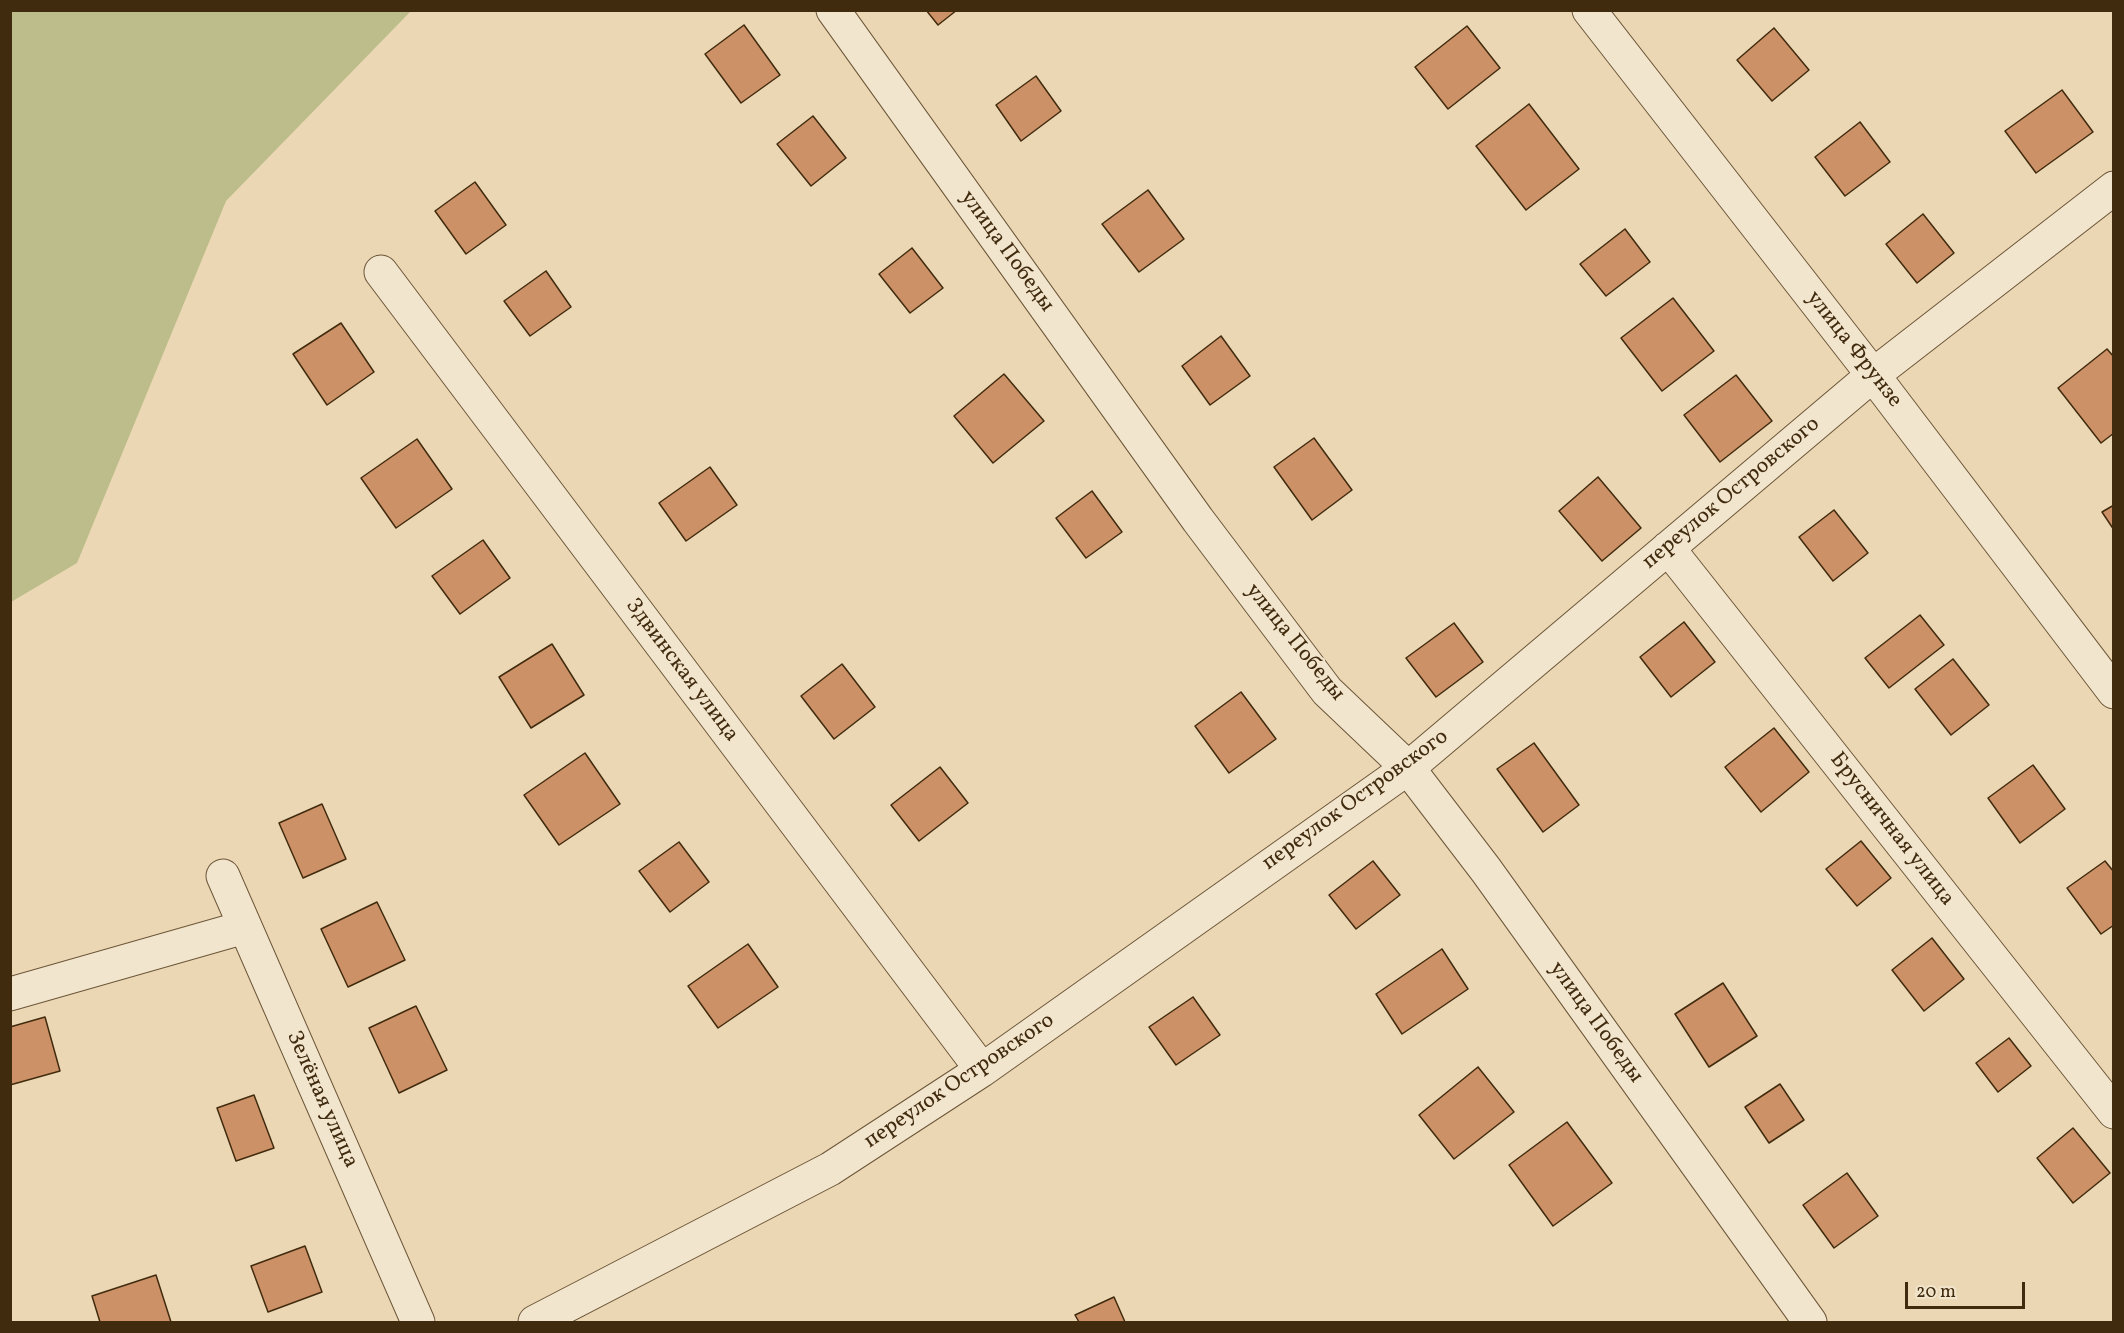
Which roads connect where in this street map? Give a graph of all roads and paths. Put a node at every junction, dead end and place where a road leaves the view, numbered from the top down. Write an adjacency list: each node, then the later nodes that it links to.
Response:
1 (833, 10): 8 (street, улица Победы)
2 (1589, 10): 5 (street, улица Фрунзе)
3 (2114, 188): 5 (street, переулок Островского)
4 (381, 272): 12 (street, Здвинская улица)
5 (1873, 375): 6 (street, переулок Островского); 7 (street, улица Фрунзе)
6 (1668, 548): 8 (street, переулок Островского); 13 (street, Брусничная улица)
7 (2114, 692)
8 (1408, 768): 12 (street, переулок Островского); 16 (street, улица Победы)
9 (224, 876): 10 (street, Зелёная улица)
10 (245, 927): 11 (street); 14 (street, Зелёная улица)
11 (10, 994)
12 (981, 1070): 15 (street, переулок Островского)
13 (2114, 1112)
14 (418, 1323)
15 (535, 1323)
16 (1810, 1323)

